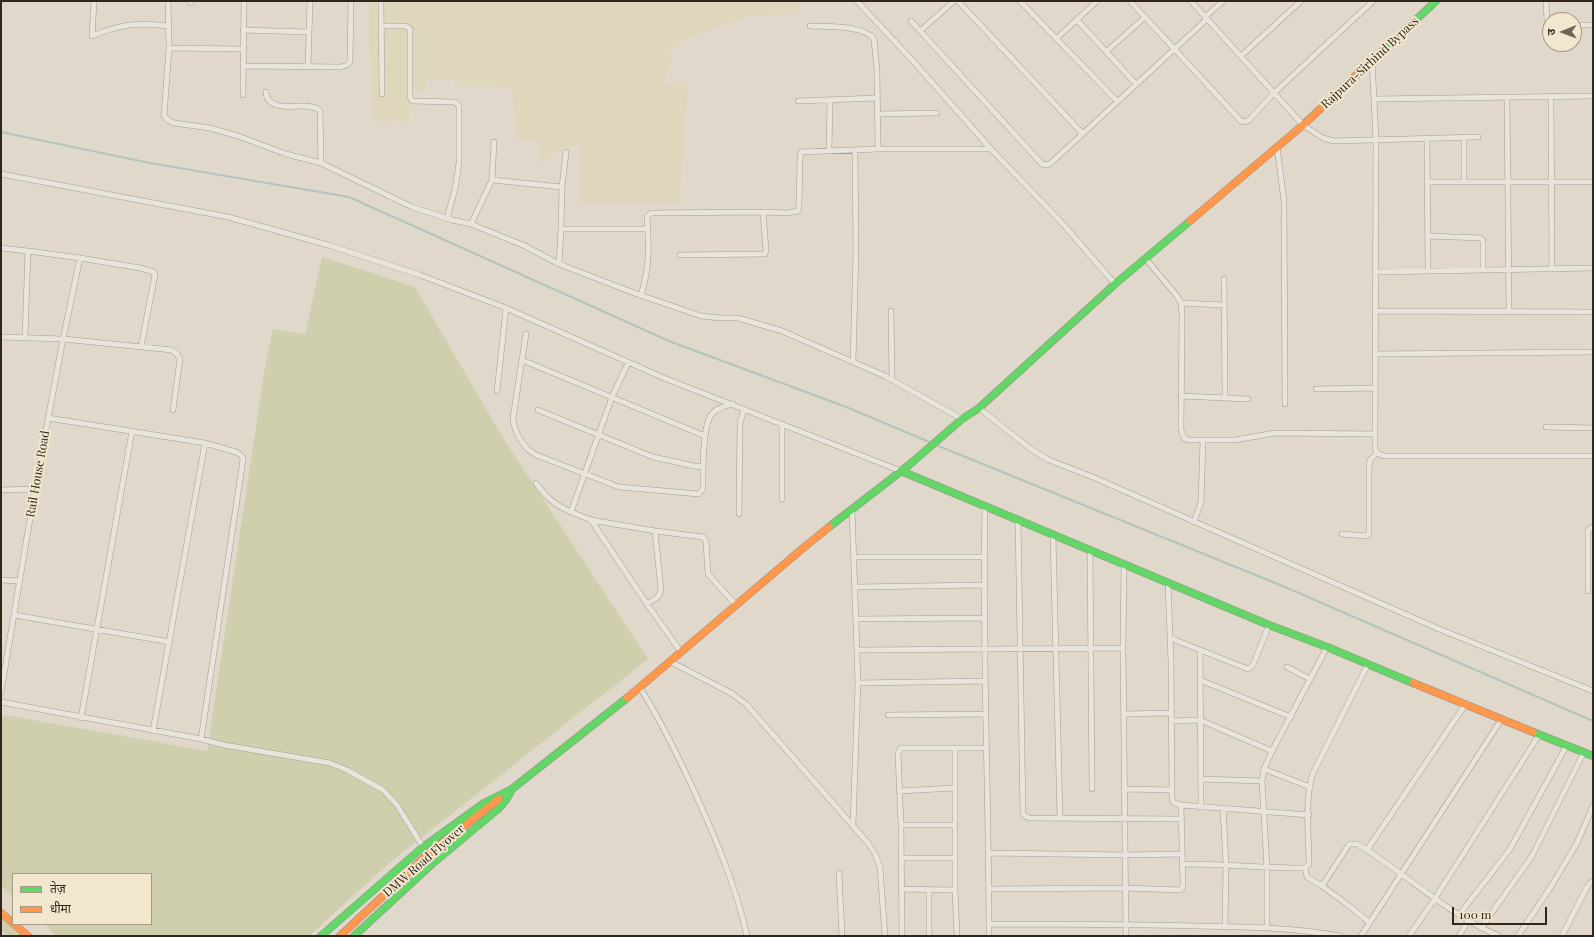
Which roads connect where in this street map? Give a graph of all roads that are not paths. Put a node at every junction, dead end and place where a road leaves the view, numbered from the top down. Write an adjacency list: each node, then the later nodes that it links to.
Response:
1 (94, 1): 26 (street)
2 (168, 1): 26 (street)
3 (244, 1): 29 (street)
4 (310, 1): 31 (street)
5 (350, 1): 40 (street)
6 (381, 1): 27 (street)
7 (857, 1): 65 (street)
8 (954, 1): 30 (street)
9 (958, 1): 57 (street)
10 (1020, 1): 32 (street)
11 (1097, 1): 22 (street)
12 (1130, 1): 20 (street)
13 (1191, 1): 21 (street)
14 (1223, 1): 21 (street)
15 (1301, 1): 37 (street)
16 (1373, 1): 43 (street)
17 (1436, 1): 38 (main road, Rajpura-Sirhind Bypass)
18 (1546, 1): 19 (street)
19 (1547, 12)
20 (1145, 17): 34 (street); 36 (street)
21 (1206, 18): 34 (street); 37 (street)
22 (1077, 20): 32 (street); 36 (street)
23 (911, 21): 30 (street)
24 (1582, 25): 25 (street)
25 (1593, 25)
26 (169, 26): 33 (street)
27 (381, 26): 44 (street); 79 (street)
28 (810, 26): 49 (street)
29 (243, 30): 31 (street); 35 (street)
30 (920, 31): 57 (street)
31 (309, 32): 40 (street)
32 (1056, 39): 53 (street)
33 (169, 48): 35 (street); 69 (street)
34 (1175, 48): 41 (street); 43 (street)
35 (243, 49): 39 (street)
36 (1106, 52): 41 (street)
37 (1241, 56): 43 (street)
38 (1372, 60): 50 (street); 56 (main road, Rajpura-Sirhind Bypass)
39 (243, 66): 40 (street); 45 (street)
40 (308, 66)
41 (1136, 84): 53 (street)
42 (266, 92): 69 (street)
43 (1274, 93): 56 (street)
44 (382, 94)
45 (242, 95)
46 (1550, 96): 47 (street); 48 (street); 75 (street)
47 (1593, 96)
48 (1507, 97): 50 (street); 74 (street)
49 (877, 98): 51 (street); 55 (street)
50 (1374, 99): 61 (street)
51 (830, 100): 52 (street); 66 (street)
52 (798, 101)
53 (1117, 101): 57 (street)
54 (936, 113): 55 (street)
55 (877, 114): 64 (street)
56 (1303, 125): 61 (street); 63 (main road, Rajpura-Sirhind Bypass)
57 (1082, 133)
58 (1478, 137): 59 (street)
59 (1464, 138): 60 (street); 73 (street)
60 (1427, 139): 61 (street); 72 (street)
61 (1376, 140): 95 (street)
62 (494, 142): 71 (street)
63 (1277, 147): 88 (main road, Rajpura-Sirhind Bypass); 125 (street)
64 (878, 149): 65 (street); 67 (street)
65 (991, 149): 97 (street)
66 (829, 150): 67 (street); 78 (street)
67 (855, 150): 114 (street)
68 (566, 152): 77 (street)
69 (321, 163): 79 (street)
70 (1, 174): 101 (street)
71 (492, 180): 77 (street); 80 (street)
72 (1428, 182): 73 (street); 83 (street)
73 (1464, 182): 74 (street)
74 (1507, 182): 75 (street); 93 (street)
75 (1552, 182): 76 (street); 91 (street)
76 (1593, 182)
77 (562, 187): 81 (street)
78 (763, 212): 82 (street); 86 (street)
79 (447, 218): 80 (street)
80 (471, 224): 89 (street)
81 (561, 229): 82 (street); 89 (street)
82 (648, 229): 98 (street)
83 (1428, 236): 92 (street); 94 (street)
84 (1, 248): 85 (street)
85 (28, 251): 87 (street); 108 (street)
86 (680, 255)
87 (80, 258): 109 (street, Rail House Road); 110 (street)
88 (1145, 258): 97 (main road, Rajpura-Sirhind Bypass); 99 (street)
89 (559, 264): 98 (street)
90 (1593, 268): 91 (street)
91 (1552, 269): 93 (street)
92 (1483, 270): 93 (street); 94 (street)
93 (1508, 270): 104 (street)
94 (1428, 271): 95 (street)
95 (1376, 272): 103 (street)
96 (1224, 279): 100 (street)
97 (1115, 284): 126 (main road, Rajpura-Sirhind Bypass)
98 (641, 295): 114 (street)
99 (1181, 303): 100 (street); 120 (street)
100 (1224, 305): 122 (street)
101 (506, 308): 115 (street); 119 (street)
102 (891, 311): 116 (street)
103 (1375, 311): 104 (street); 112 (street)
104 (1509, 311): 105 (street)
105 (1593, 312)
106 (526, 334): 113 (street)
107 (1, 337): 108 (street)
108 (25, 337): 109 (street)
109 (63, 339): 110 (street); 130 (street, Rail House Road)
110 (141, 347): 128 (street)
111 (1593, 352): 112 (street)
112 (1375, 354): 117 (street)
113 (522, 360): 121 (street); 145 (street)
114 (853, 362): 116 (street)
115 (628, 363): 121 (street); 124 (street)
116 (892, 380): 131 (street)
117 (1375, 388): 118 (street); 136 (street)
118 (1316, 389)
119 (497, 391)
120 (1181, 396): 122 (street); 139 (street)
121 (612, 397): 137 (street); 138 (street)
122 (1225, 398): 123 (street)
123 (1248, 399)
124 (733, 404): 127 (street); 138 (street)
125 (1285, 404)
126 (979, 408): 131 (main road, Rajpura-Sirhind Bypass); 156 (street)
127 (744, 409): 132 (street); 153 (street)
128 (173, 410)
129 (538, 410): 137 (street)
130 (48, 418): 135 (street); 147 (street, Rail House Road)
131 (962, 419): 144 (main road, Rajpura-Sirhind Bypass)
132 (782, 424): 144 (street); 149 (street)
133 (1546, 427): 134 (street)
134 (1593, 428)
135 (132, 431): 140 (street); 177 (street)
136 (1375, 434): 139 (street); 141 (street)
137 (599, 435): 143 (street); 145 (street)
138 (705, 436): 143 (street)
139 (1203, 440): 156 (street)
140 (205, 443): 179 (street); 212 (street)
141 (1377, 453): 142 (street); 159 (street)
142 (1593, 456)
143 (703, 466): 145 (street)
144 (901, 471): 150 (main road); 151 (main road, Rajpura-Sirhind Bypass)
145 (585, 474): 152 (street)
146 (536, 483): 152 (street)
147 (35, 489): 148 (street); 166 (street, Rail House Road)
148 (1, 490)
149 (782, 499)
150 (985, 506): 155 (main road); 163 (street)
151 (852, 509): 162 (street); 172 (main road, Rajpura-Sirhind Bypass)
152 (571, 512): 154 (street)
153 (739, 514)
154 (591, 520): 158 (street); 171 (street)
155 (1018, 520): 160 (main road); 183 (street)
156 (1194, 522): 197 (street)
157 (1593, 527): 170 (street)
158 (655, 531): 171 (street); 172 (street)
159 (1342, 534)
160 (1054, 536): 161 (main road); 184 (street)
161 (1090, 550): 164 (main road); 185 (street)
162 (854, 557): 163 (street); 169 (street)
163 (984, 557): 168 (street)
164 (1124, 563): 167 (main road); 181 (street)
165 (1, 580): 166 (street)
166 (20, 581): 173 (street, Rail House Road)
167 (1168, 583): 176 (main road); 178 (street)
168 (984, 585): 169 (street); 174 (street)
169 (856, 587): 175 (street)
170 (1588, 590)
171 (647, 604): 188 (street)
172 (736, 605): 188 (main road, Rajpura-Sirhind Bypass)
173 (14, 615): 177 (street); 198 (street, Rail House Road)
174 (984, 618): 175 (street); 182 (street)
175 (857, 619): 186 (street)
176 (1269, 625): 180 (main road); 187 (street)
177 (96, 630): 179 (street); 206 (street)
178 (1170, 638): 187 (street); 201 (street)
179 (170, 642): 210 (street)
180 (1327, 647): 190 (main road); 192 (street)
181 (1123, 648): 185 (street); 203 (street)
182 (985, 649): 183 (street); 186 (street); 194 (street)
183 (1020, 649): 184 (street); 235 (street)
184 (1056, 649): 185 (street); 235 (street)
185 (1090, 649): 225 (street)
186 (858, 650): 195 (street)
187 (1200, 650): 193 (street)
188 (681, 652): 189 (main road, Rajpura-Sirhind Bypass)
189 (671, 662): 196 (main road, Rajpura-Sirhind Bypass); 238 (street)
190 (1368, 664): 200 (main road); 222 (street)
191 (1287, 667): 192 (street)
192 (1310, 679): 205 (street)
193 (1200, 680): 205 (street); 207 (street)
194 (985, 681): 195 (street); 202 (street)
195 (858, 683): 238 (street)
196 (640, 688): 224 (main road, Rajpura-Sirhind Bypass); 278 (street)
197 (1593, 691)
198 (1, 692)
199 (1, 702): 206 (street)
200 (1465, 705): 208 (main road); 242 (street)
201 (1171, 713): 203 (street); 209 (street)
202 (986, 714): 204 (street); 215 (street)
203 (1124, 714): 226 (street)
204 (888, 715)
205 (1291, 717): 216 (street)
206 (81, 718): 210 (street)
207 (1200, 720): 209 (street); 216 (street); 220 (street)
208 (1502, 720): 211 (main road); 253 (street)
209 (1171, 721): 227 (street)
210 (153, 731): 212 (street)
211 (1539, 736): 213 (main road); 261 (street)
212 (201, 739): 241 (street)
213 (1567, 745): 217 (main road); 263 (street)
214 (954, 748): 215 (street); 223 (street); 228 (street)
215 (986, 748): 243 (street)
216 (1272, 751): 219 (street)
217 (1584, 752): 218 (main road); 272 (street)
218 (1593, 756)
219 (1264, 769): 221 (street); 222 (street)
220 (1201, 779): 221 (street); 231 (street)
221 (1262, 781): 233 (street)
222 (1310, 787): 234 (street)
223 (955, 788): 228 (street); 240 (street)
224 (512, 789): 241 (main road); 276 (main road, DMW Road Flyover); 277 (main road)
225 (1092, 789)
226 (1125, 789): 227 (street); 236 (street)
227 (1172, 790): 229 (street)
228 (899, 791): 239 (street)
229 (1181, 805): 231 (street); 237 (street)
230 (1593, 806): 291 (street)
231 (1202, 807): 232 (street)
232 (1223, 808): 233 (street); 249 (street)
233 (1263, 812): 234 (street); 250 (street)
234 (1308, 815): 251 (street)
235 (1060, 818): 236 (street)
236 (1125, 818): 237 (street); 245 (street)
237 (1181, 819): 244 (street)
238 (853, 825): 280 (street)
239 (901, 825): 240 (street); 246 (street)
240 (955, 825): 247 (street)
241 (423, 847): 275 (main road)
242 (1367, 850): 253 (street); 255 (street)
243 (989, 853): 245 (street); 259 (street)
244 (1182, 854): 245 (street); 248 (street)
245 (1126, 855): 256 (street)
246 (901, 858): 247 (street); 257 (street)
247 (955, 858): 260 (street)
248 (1182, 864): 249 (street); 256 (street)
249 (1226, 864): 250 (street); 270 (street)
250 (1267, 868): 251 (street); 271 (street)
251 (1305, 868): 255 (street)
252 (839, 873): 279 (street)
253 (1401, 875): 261 (street); 266 (street)
254 (1593, 881): 292 (street)
255 (1322, 886): 266 (street)
256 (1126, 888): 259 (street); 268 (street)
257 (901, 889): 258 (street); 281 (street)
258 (929, 889): 260 (street); 282 (street)
259 (989, 889): 267 (street)
260 (955, 890): 283 (street)
261 (1434, 900): 263 (street); 288 (street)
262 (1, 913): 265 (main road)
263 (1459, 915): 264 (street)
264 (1468, 921): 272 (street); 289 (street)
265 (12, 922)
266 (1369, 922): 287 (street)
267 (989, 924): 268 (street); 284 (street)
268 (1126, 924): 270 (street); 285 (street)
269 (15, 925): 274 (main road)
270 (1225, 926): 271 (street)
271 (1267, 928): 273 (street)
272 (1481, 928): 290 (street)
273 (1317, 934): 286 (street)
274 (28, 936)
275 (321, 936)
276 (340, 936)
277 (354, 936)
278 (747, 936)
279 (842, 936)
280 (885, 936)
281 (902, 936)
282 (928, 936)
283 (957, 936)
284 (989, 936)
285 (1126, 936)
286 (1340, 936)
287 (1361, 936)
288 (1409, 936)
289 (1459, 936)
290 (1499, 936)
291 (1518, 936)
292 (1562, 936)

